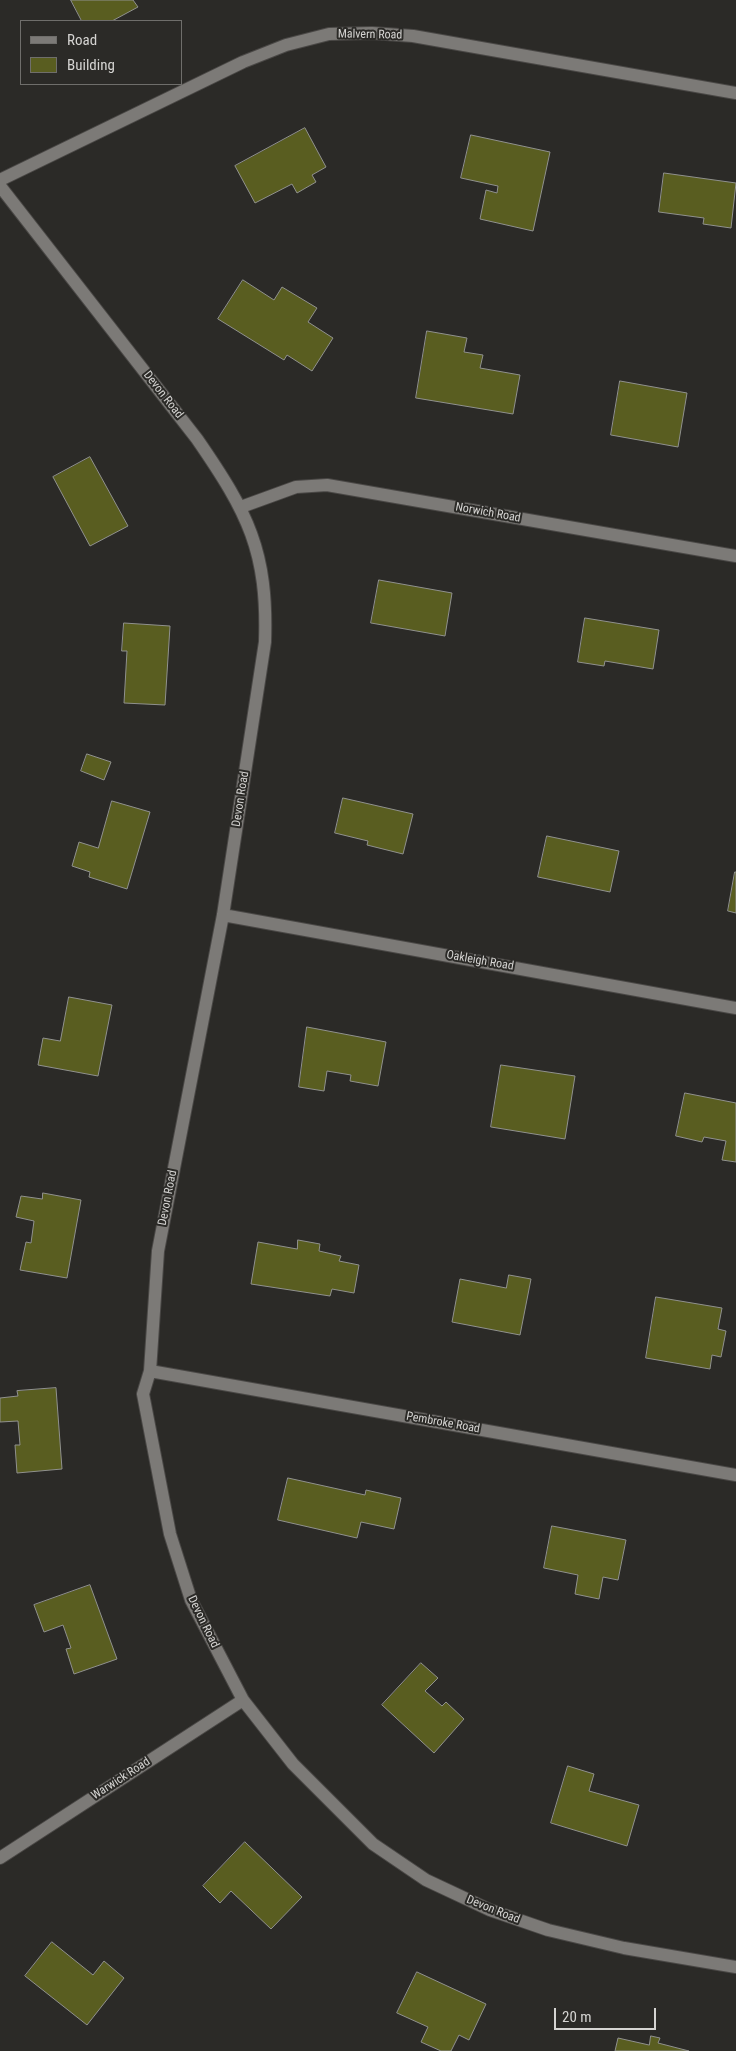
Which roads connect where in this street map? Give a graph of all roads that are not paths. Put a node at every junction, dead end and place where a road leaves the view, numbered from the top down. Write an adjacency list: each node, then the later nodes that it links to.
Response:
1 (736, 94): 2 (street, Malvern Road)
2 (0, 180)
3 (0, 186): 4 (street, Devon Road)
4 (241, 507): 5 (street, Norwich Road); 6 (street, Devon Road)
5 (736, 556)
6 (223, 915): 7 (street, Oakleigh Road); 8 (street, Devon Road)
7 (736, 1008)
8 (150, 1371): 9 (street, Pembroke Road); 10 (street, Devon Road)
9 (736, 1475)
10 (243, 1700): 11 (street, Warwick Road); 12 (street, Devon Road)
11 (0, 1858)
12 (736, 1967)

